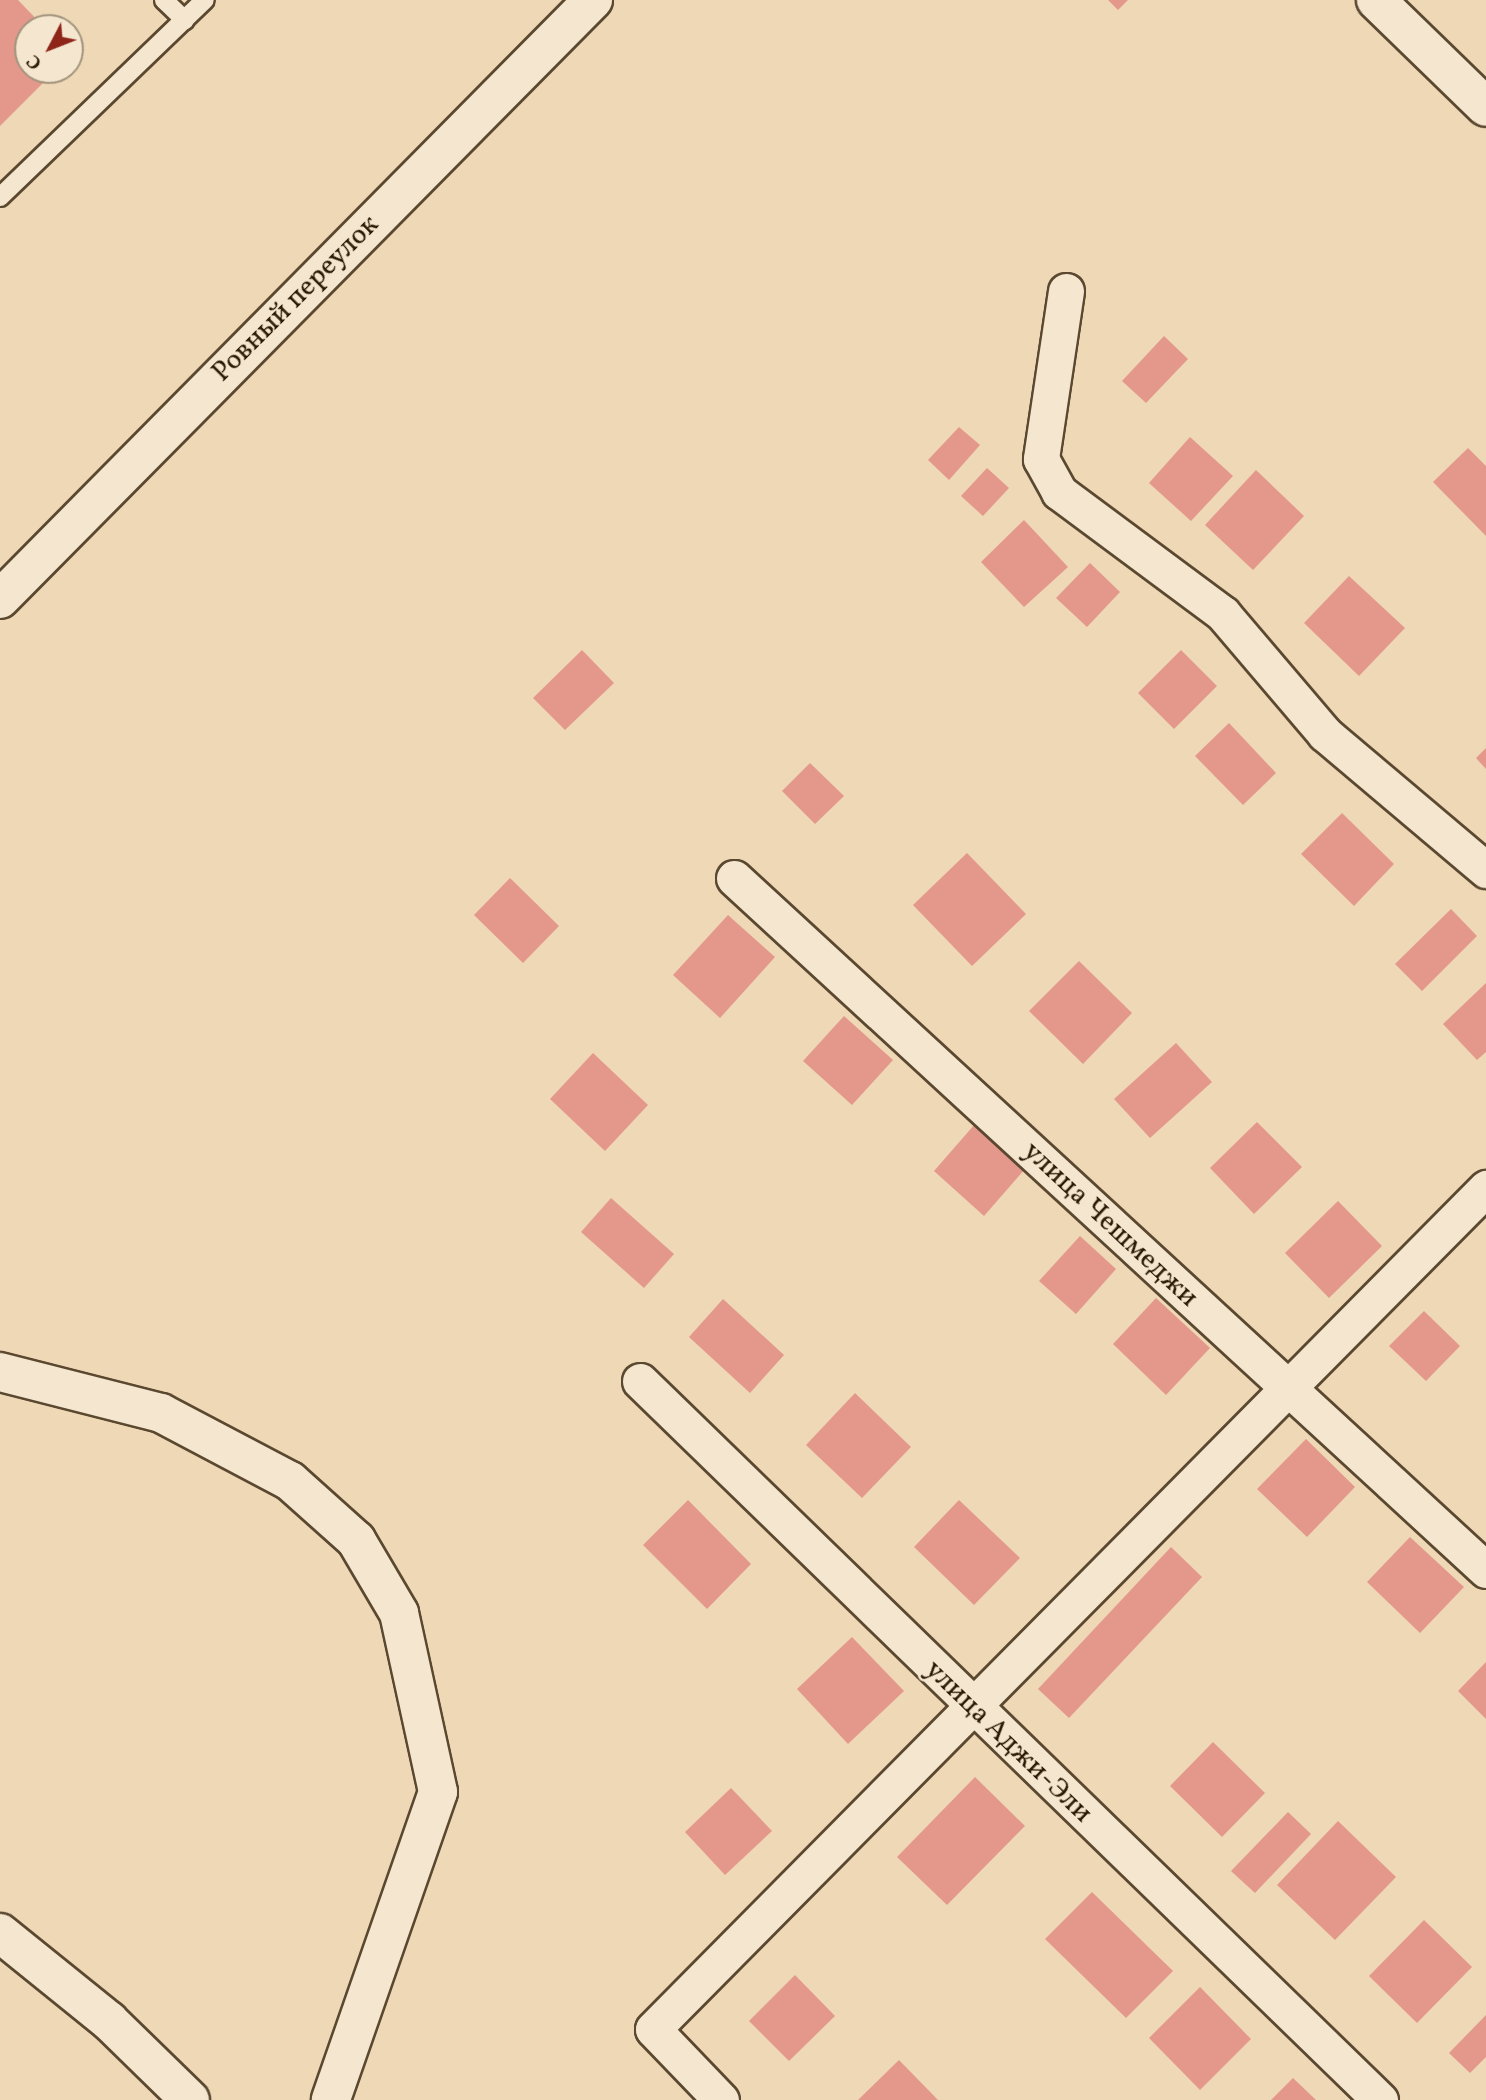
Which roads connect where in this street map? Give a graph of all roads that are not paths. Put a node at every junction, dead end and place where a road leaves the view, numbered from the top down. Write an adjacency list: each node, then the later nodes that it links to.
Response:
1 (164, 0): 5 (lane)
2 (205, 0): 5 (lane)
3 (593, 0): 9 (street, Ровный переулок)
4 (1376, 0): 6 (street)
5 (185, 20): 7 (lane)
6 (1486, 107)
7 (0, 197)
8 (1066, 291): 10 (street)
9 (0, 599)
10 (1486, 870)
11 (734, 878): 15 (street, улица Чешмеджи)
12 (1486, 1188): 15 (street)
13 (0, 1372): 20 (street)
14 (639, 1381): 17 (street, улица Аджи-Эли)
15 (1287, 1388): 16 (street, улица Чешмеджи); 17 (street)
16 (1486, 1570)
17 (972, 1708): 21 (street); 22 (street, улица Аджи-Эли)
18 (0, 1933): 19 (street)
19 (190, 2100)
20 (331, 2100)
21 (721, 2100)
22 (1380, 2100)

